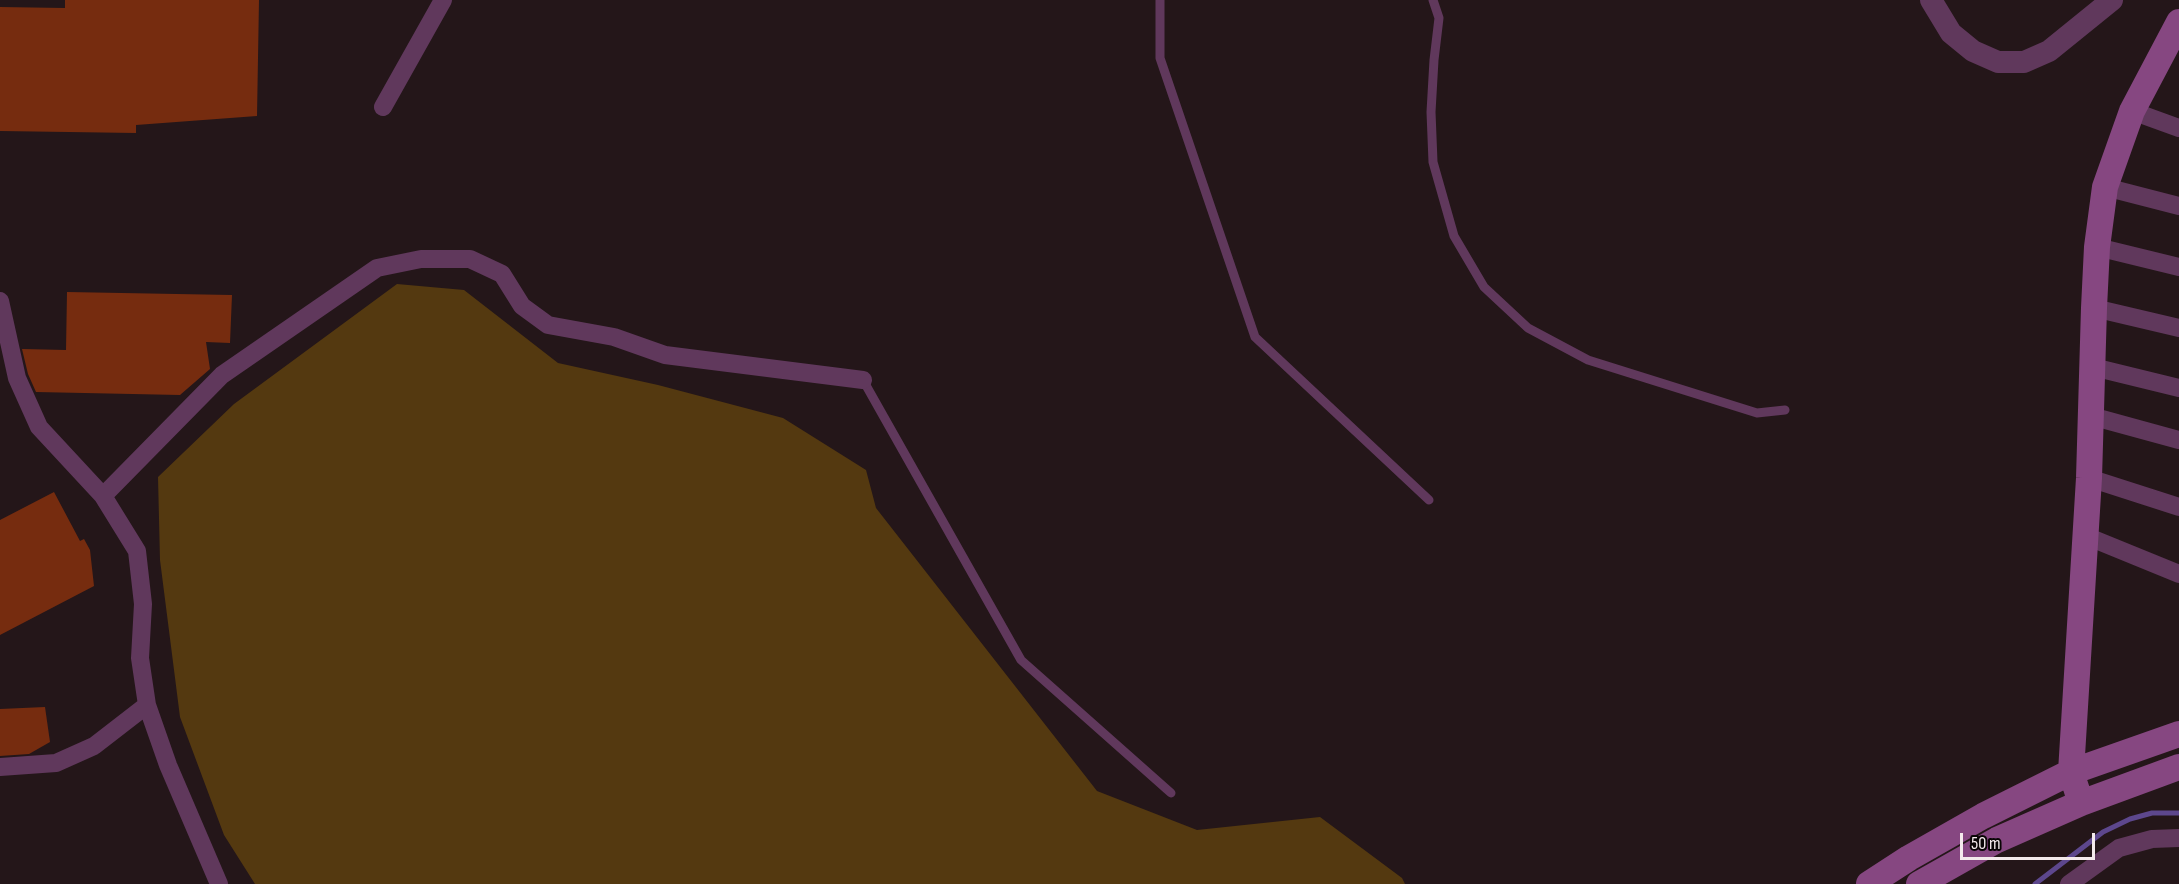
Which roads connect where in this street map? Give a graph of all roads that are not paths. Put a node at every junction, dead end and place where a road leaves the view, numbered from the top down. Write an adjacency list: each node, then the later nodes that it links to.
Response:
1 (443, 0): 7 (street)
2 (1160, 0): 25 (lane)
3 (1433, 0): 20 (lane)
4 (1931, 0): 5 (street)
5 (2112, 0)
6 (2179, 22): 8 (main road)
7 (382, 107)
8 (2132, 111): 9 (street); 10 (main road)
9 (2179, 128)
10 (2105, 187): 11 (street); 12 (main road)
11 (2179, 206)
12 (2097, 247): 13 (street); 15 (main road)
13 (2179, 267)
14 (0, 301): 24 (street)
15 (2094, 308): 16 (street); 17 (main road)
16 (2179, 328)
17 (2093, 367): 19 (street); 21 (main road)
18 (863, 380): 24 (street); 34 (lane)
19 (2179, 388)
20 (1785, 411)
21 (2091, 416): 22 (street); 23 (main road)
22 (2179, 440)
23 (2089, 478): 26 (street); 27 (main road)
24 (103, 496): 29 (street)
25 (1429, 500)
26 (2179, 507)
27 (2086, 536): 28 (street); 33 (main road)
28 (2179, 574)
29 (147, 705): 31 (street); 37 (street)
30 (2179, 734): 33 (main road)
31 (0, 767)
32 (2179, 767): 35 (main road)
33 (2071, 772): 35 (main road); 38 (main road)
34 (1171, 793)
35 (2081, 802): 39 (main road)
36 (2179, 838): 40 (street)
37 (219, 884)
38 (1869, 884)
39 (1919, 884)
40 (2069, 884)

